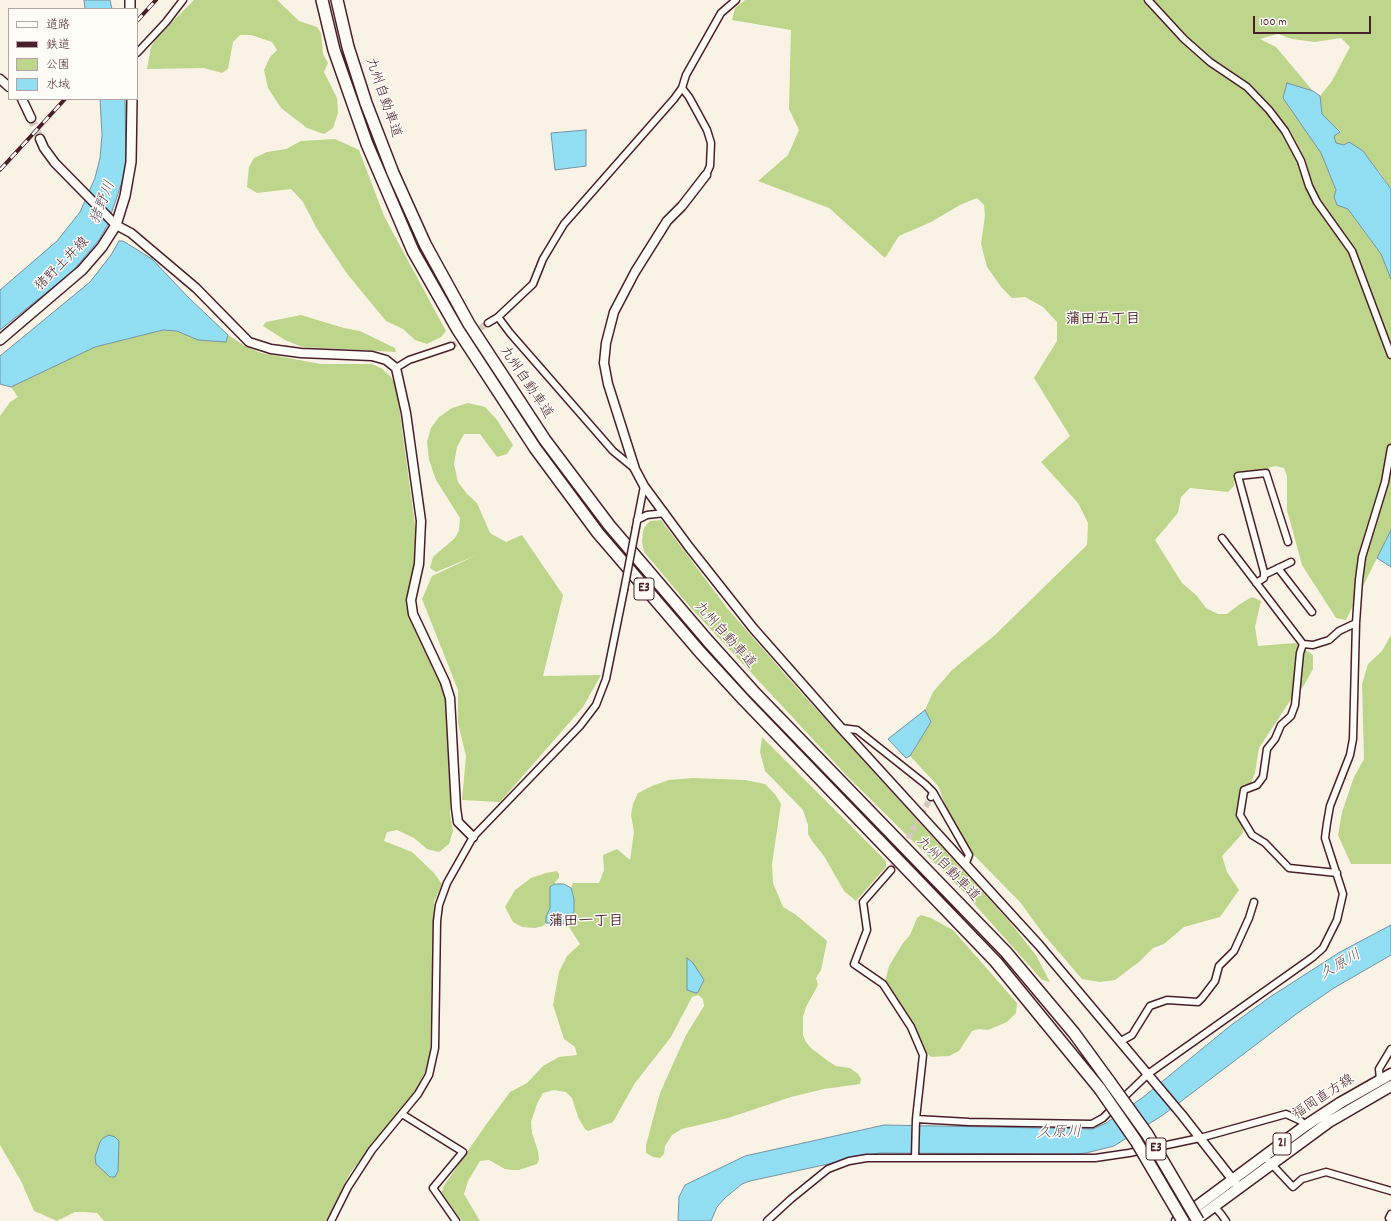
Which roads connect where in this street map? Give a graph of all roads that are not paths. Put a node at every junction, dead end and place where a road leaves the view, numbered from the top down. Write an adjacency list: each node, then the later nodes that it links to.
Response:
1 (183, 0): 6 (street)
2 (322, 0): 63 (highway, 九州自動車道 / E3, bridge)
3 (337, 0): 65 (highway, 九州自動車道 / E3, bridge)
4 (736, 0): 9 (street)
5 (1148, 0): 20 (street)
6 (138, 52)
7 (0, 79): 8 (street)
8 (8, 86)
9 (682, 88): 14 (street); 16 (street)
10 (22, 100): 12 (street)
11 (132, 100): 15 (main road, 猪野土井線)
12 (31, 118)
13 (40, 139): 15 (street)
14 (706, 175): 23 (street)
15 (116, 225): 18 (main road, 猪野土井線); 21 (street)
16 (498, 317): 17 (street); 23 (street)
17 (488, 323)
18 (0, 340)
19 (451, 346): 21 (street)
20 (1391, 355)
21 (396, 368): 37 (street)
22 (1391, 448): 34 (street)
23 (635, 469): 24 (street)
24 (644, 486): 25 (street); 26 (street)
25 (665, 513): 26 (street); 36 (street)
26 (637, 520): 37 (street, bridge)
27 (1222, 538): 32 (street)
28 (1288, 542): 31 (street)
29 (1291, 562): 30 (street)
30 (1278, 568): 31 (street); 33 (street)
31 (1264, 576): 32 (street)
32 (1256, 583): 35 (street)
33 (1312, 612)
34 (1356, 624): 35 (street); 40 (street)
35 (1303, 644): 40 (street)
36 (841, 728): 38 (street); 38 (street)
37 (473, 837): 48 (street)
38 (966, 865): 42 (street)
39 (891, 870): 49 (street)
40 (1337, 874): 44 (street)
41 (1254, 902): 42 (street)
42 (1121, 1041): 44 (street)
43 (1391, 1049): 46 (street)
44 (1148, 1074): 49 (street); 51 (street)
45 (1391, 1074): 46 (main road, 福岡直方線 / 21)
46 (1380, 1080): 50 (main road, 福岡直方線 / 21)
47 (1391, 1086): 53 (main road, 福岡直方線 / 21)
48 (402, 1114): 59 (street); 60 (street)
49 (916, 1119): 52 (street)
50 (1305, 1126): 51 (street); 53 (main road, 福岡直方線 / 21)
51 (1200, 1138): 52 (street); 54 (street)
52 (916, 1154): 61 (street)
53 (1268, 1160): 54 (main road, 福岡直方線 / 21); 55 (street)
54 (1236, 1183): 56 (main road, 福岡直方線 / 21); 62 (main road, 福岡直方線 / 21)
55 (1391, 1191)
56 (1214, 1206): 64 (main road, 福岡直方線 / 21); 66 (street)
57 (1391, 1214): 58 (street)
58 (1391, 1220)
59 (331, 1221)
60 (456, 1221)
61 (767, 1221)
62 (1177, 1221)
63 (1183, 1221)
64 (1194, 1221)
65 (1198, 1221)
66 (1226, 1221)

